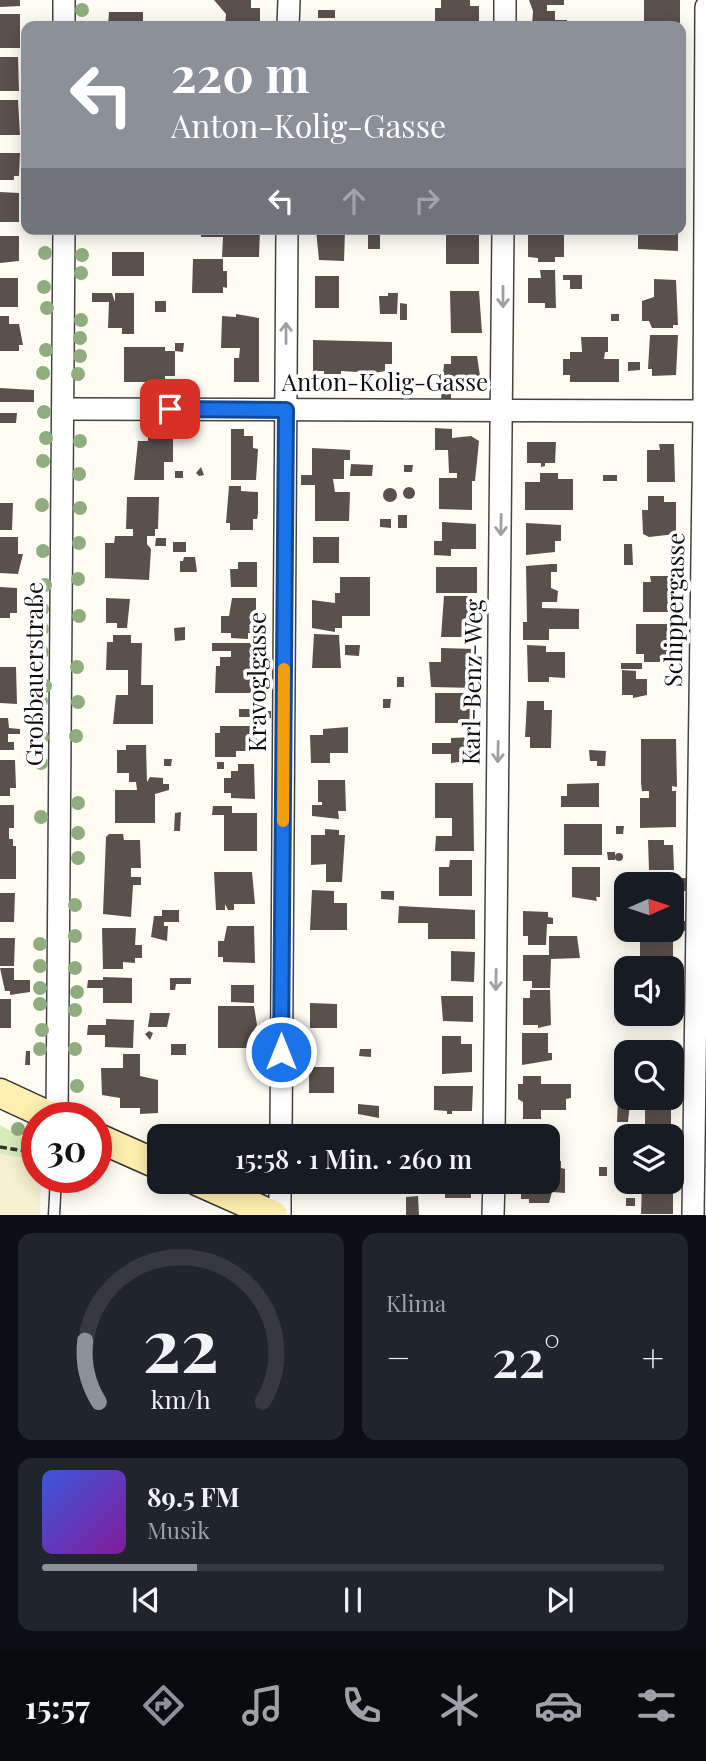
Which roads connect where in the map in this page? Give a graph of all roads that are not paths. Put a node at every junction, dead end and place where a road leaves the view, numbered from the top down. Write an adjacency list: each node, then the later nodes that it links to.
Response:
1 (64, 0): 5 (street)
2 (289, 0): 6 (street)
3 (505, 0): 7 (street)
4 (706, 7): 14 (street, Schippergasse)
5 (64, 21)
6 (288, 21)
7 (505, 21)
8 (64, 235): 11 (street, Großbauerstraße)
9 (287, 235): 12 (street, Kravoglgasse, one-way to 9)
10 (503, 235): 13 (street, Karl-Benz-Weg, one-way to 13)
11 (63, 409): 12 (street, Anton-Kolig-Gasse); 17 (street, Großbauerstraße)
12 (286, 410): 13 (street, Anton-Kolig-Gasse); 18 (street, Kravoglgasse)
13 (502, 410): 14 (street, Anton-Kolig-Gasse); 19 (street, Karl-Benz-Weg, one-way to 19)
14 (705, 411): 30 (street, Schippergasse)
15 (0, 1093): 16 (street)
16 (21, 1102)
17 (56, 1102)
18 (281, 1124)
19 (494, 1124)
20 (112, 1144): 21 (street)
21 (147, 1160)
22 (55, 1193): 26 (lane)
23 (226, 1194): 27 (street)
24 (280, 1194): 28 (street)
25 (494, 1194): 29 (street)
26 (54, 1215)
27 (273, 1215)
28 (280, 1215)
29 (493, 1215)
30 (693, 1215)

